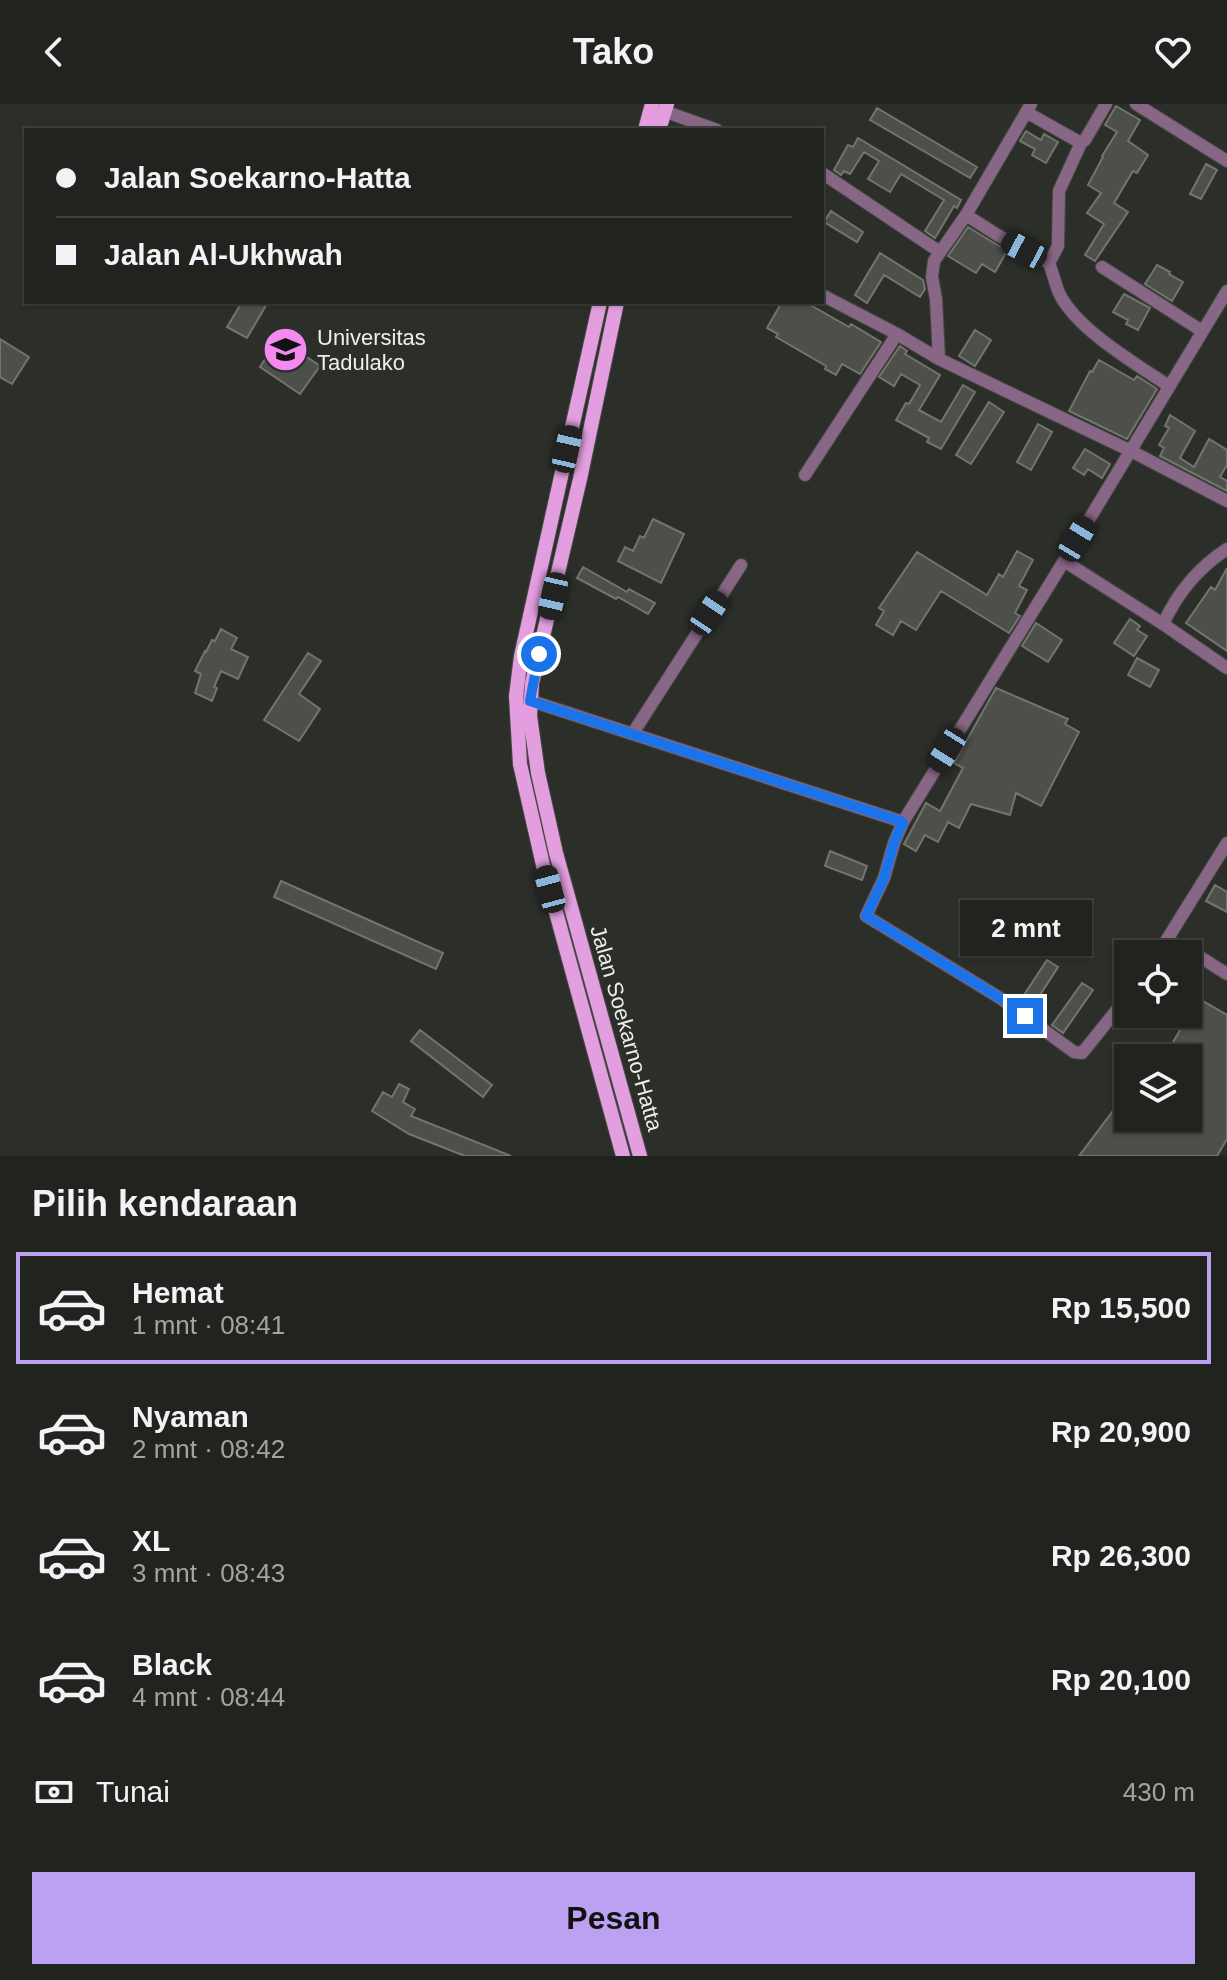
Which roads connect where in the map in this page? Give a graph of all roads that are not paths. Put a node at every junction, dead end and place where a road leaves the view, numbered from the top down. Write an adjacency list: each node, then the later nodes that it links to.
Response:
1 (1106, 104): 8 (street)
2 (1136, 104): 9 (street)
3 (659, 106): 5 (main road); 6 (main road); 7 (street)
4 (1029, 108): 8 (street); 11 (street)
5 (646, 128)
6 (659, 128)
7 (712, 128)
8 (1081, 143): 13 (street)
9 (1227, 161)
10 (824, 174): 12 (street)
11 (966, 215): 12 (street); 13 (street)
12 (940, 252): 21 (street)
13 (1049, 263): 22 (street)
14 (1102, 267): 19 (street)
15 (1227, 291): 19 (street)
16 (824, 296): 20 (street)
17 (600, 304): 31 (main road, Jalan Soekarno-Hatta)
18 (617, 304): 31 (main road, Jalan Soekarno-Hatta)
19 (1202, 331): 22 (street)
20 (897, 334): 21 (street); 24 (street)
21 (939, 359): 23 (street)
22 (1169, 386): 23 (street)
23 (1131, 451): 25 (street); 27 (street)
24 (805, 475)
25 (1227, 501)
26 (1227, 549): 29 (street)
27 (1064, 561): 29 (street); 33 (street)
28 (741, 565): 32 (street)
29 (1163, 624): 30 (street)
30 (1227, 668)
31 (523, 698): 32 (street); 39 (main road, Jalan Soekarno-Hatta); 40 (main road, Jalan Soekarno-Hatta)
32 (633, 733): 33 (street)
33 (903, 822): 38 (street)
34 (1227, 843): 35 (street)
35 (1167, 940)
36 (1202, 958): 37 (street)
37 (1227, 974)
38 (1114, 1013)
39 (603, 1086): 40 (main road); 41 (main road, Jalan Soekarno-Hatta)
40 (620, 1087): 42 (main road, Jalan Soekarno-Hatta)
41 (623, 1156)
42 (640, 1156)

